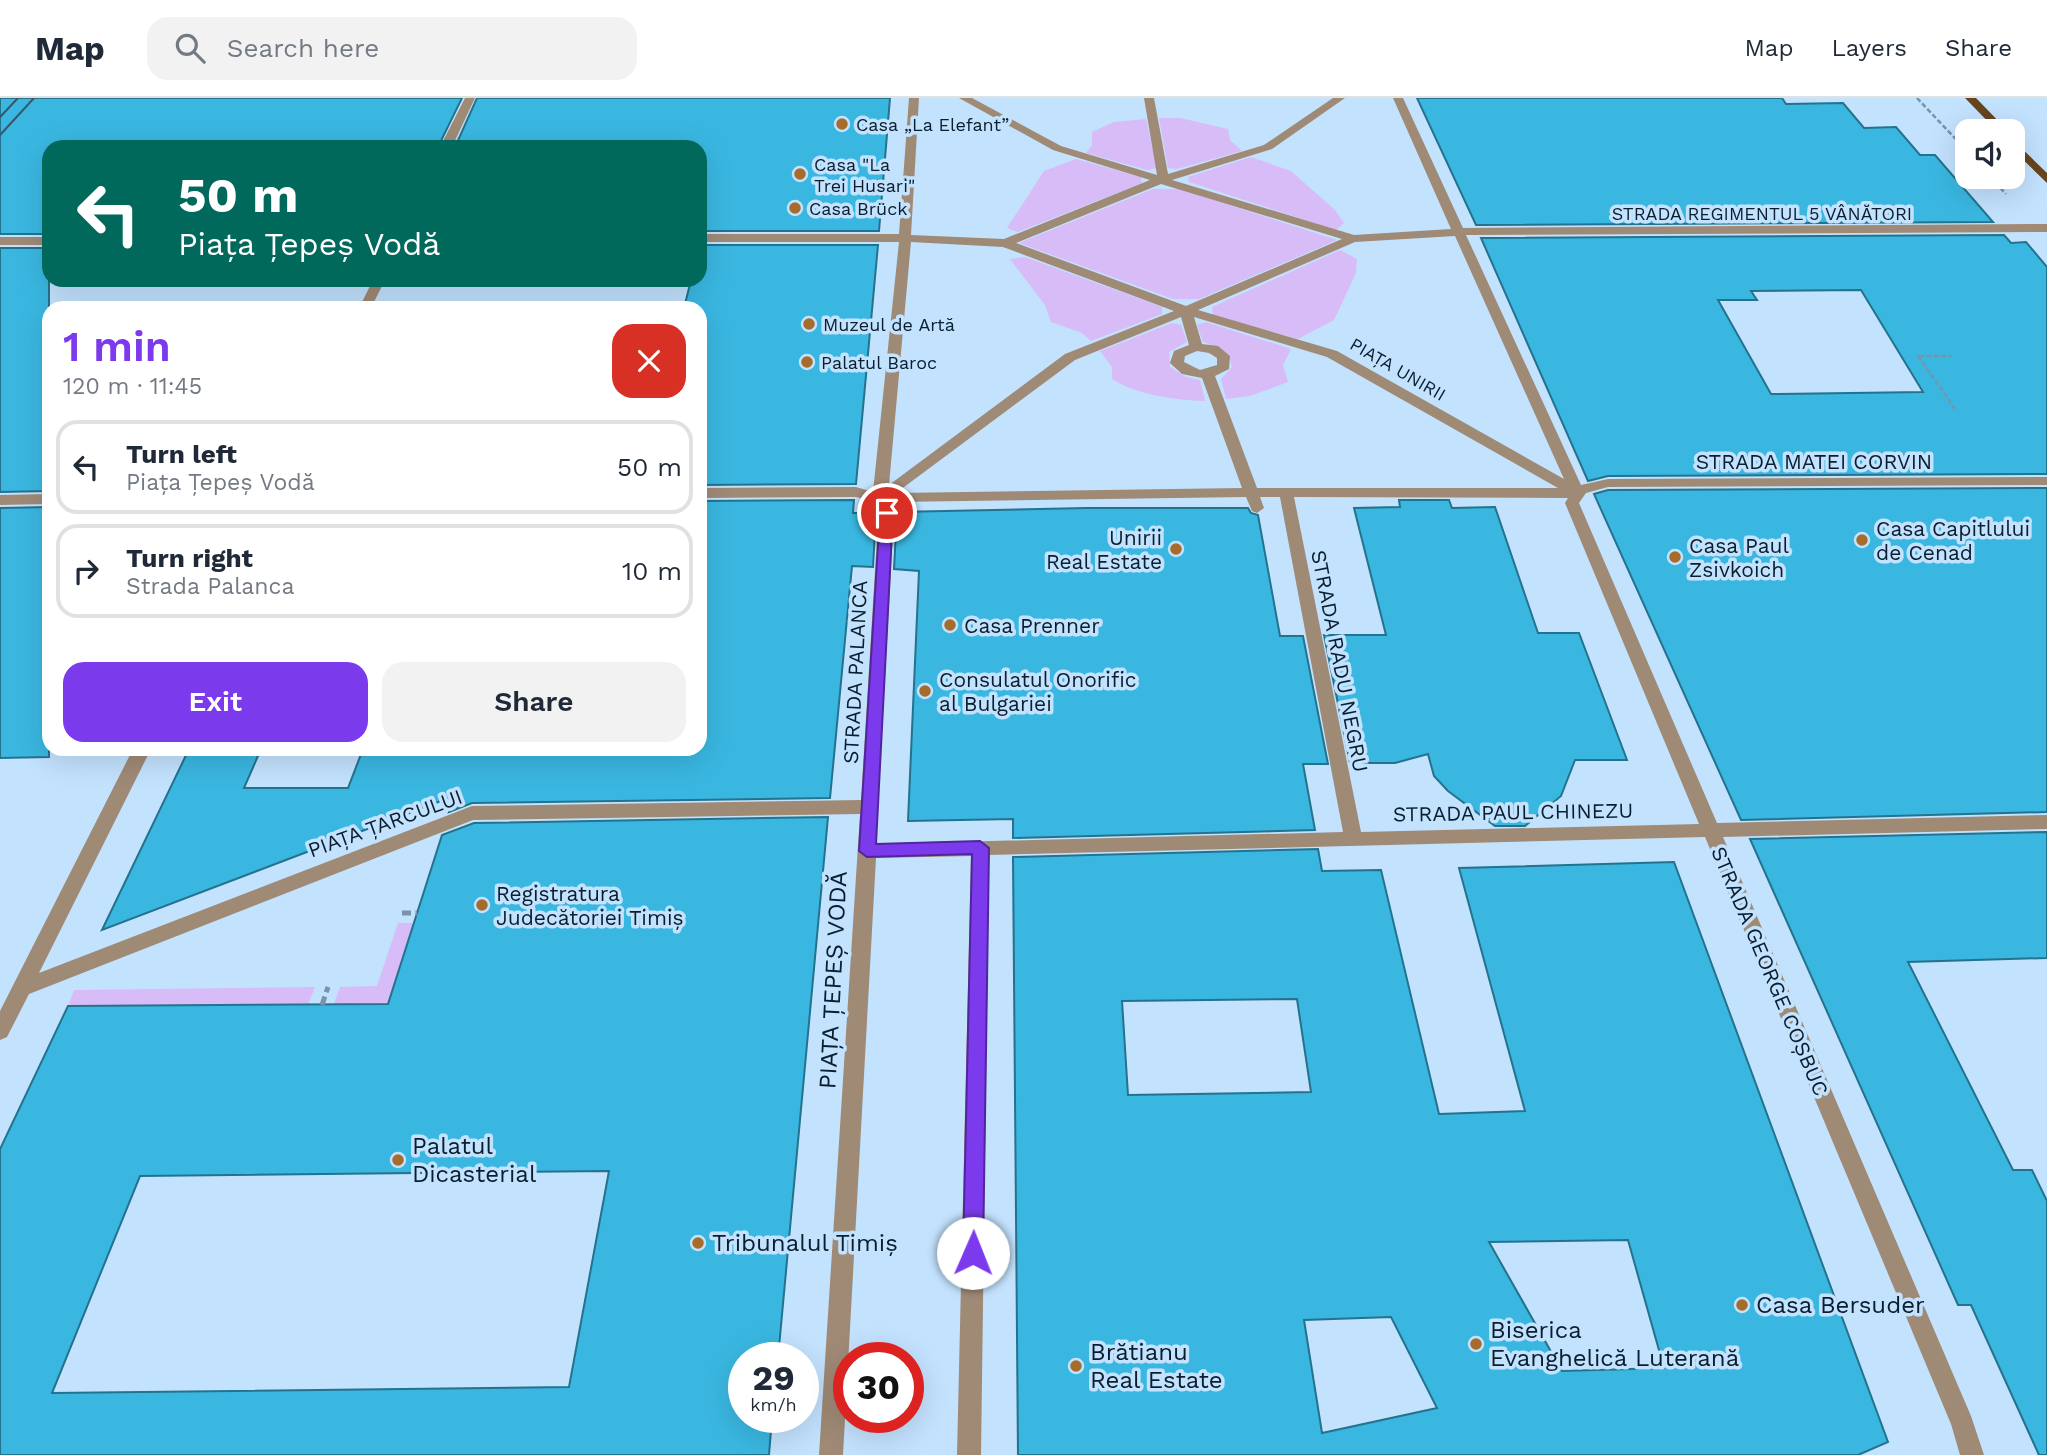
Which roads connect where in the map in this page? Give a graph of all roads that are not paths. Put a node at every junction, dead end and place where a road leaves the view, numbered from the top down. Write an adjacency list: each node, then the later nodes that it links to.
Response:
1 (470, 98): 9 (street)
2 (914, 98): 16 (street)
3 (964, 98): 11 (street)
4 (1149, 98): 11 (street)
5 (1340, 98): 11 (street, PIAȚA UNIRII)
6 (1398, 98): 14 (street)
7 (1973, 99): 8 (main road)
8 (1992, 119)
9 (449, 140)
10 (2025, 156): 12 (main road)
11 (1163, 179): 17 (street); 20 (street, PIAȚA UNIRII)
12 (2047, 180)
13 (2047, 228): 14 (street, STRADA REGIMENTUL 5 VÂNĂTORI)
14 (1461, 232): 17 (street); 25 (street)
15 (707, 238): 16 (street, PIAȚA UNIRII)
16 (905, 238): 20 (street, PIAȚA UNIRII); 31 (street)
17 (1353, 239): 21 (street)
18 (0, 241): 19 (street)
19 (42, 241)
20 (1005, 243): 21 (street, PIAȚA UNIRII)
21 (1186, 311): 22 (street); 25 (street, PIAȚA UNIRII); 31 (street)
22 (1196, 347): 23 (street); 23 (street)
23 (1207, 374): 26 (street)
24 (2047, 481): 25 (street, STRADA MATEI CORVIN)
25 (1579, 491): 27 (street); 36 (street, STRADA GEORGE COȘBUC)
26 (1251, 492): 27 (street); 31 (street); 32 (street)
27 (1286, 492): 37 (street, STRADA RADU NEGRU)
28 (707, 493): 31 (street)
29 (42, 499): 30 (street)
30 (0, 500)
31 (883, 505): 34 (street, STRADA PALANCA)
32 (1257, 508)
33 (138, 756): 40 (street)
34 (870, 807): 39 (street, STRADA PALANCA); 40 (street, PIAȚA ȚARCULUI)
35 (2047, 822): 36 (street, STRADA PAUL CHINEZU)
36 (1710, 830): 37 (street, STRADA PAUL CHINEZU); 44 (street, STRADA GEORGE COȘBUC)
37 (1353, 839): 38 (street, STRADA PAUL CHINEZU)
38 (980, 848): 39 (street, PIAȚA ȚEPEȘ VODĂ); 43 (street)
39 (867, 851): 42 (street, PIAȚA ȚEPEȘ VODĂ)
40 (12, 1000): 41 (street)
41 (0, 1031)
42 (831, 1455)
43 (969, 1455)
44 (1972, 1455)

